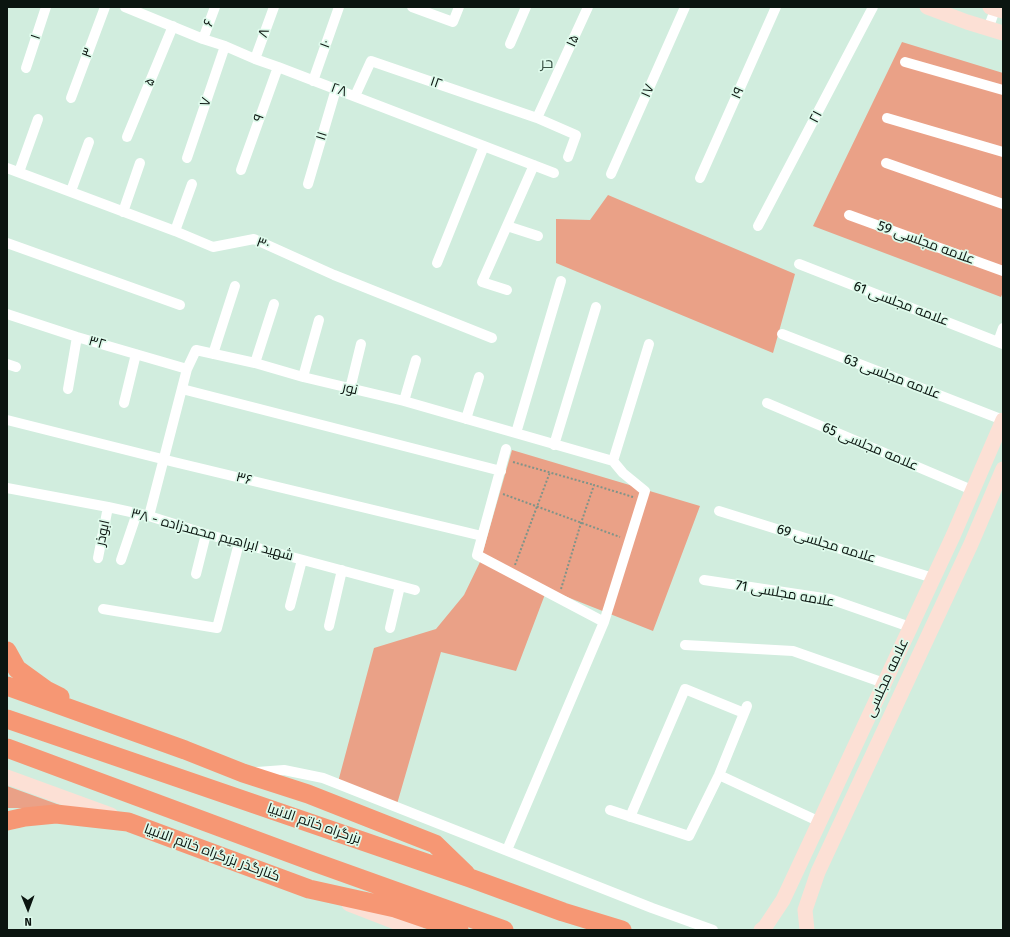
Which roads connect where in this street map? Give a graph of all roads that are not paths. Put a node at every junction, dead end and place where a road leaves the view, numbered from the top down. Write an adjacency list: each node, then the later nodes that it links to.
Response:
1 (46, 7): 26 (street, ۱)
2 (105, 7): 31 (street, ۳)
3 (125, 7): 16 (street, ۲۸)
4 (215, 7): 20 (street, ۶)
5 (274, 7): 23 (street, ۸)
6 (339, 7): 27 (street, ۱۰)
7 (412, 7): 8 (street)
8 (459, 7)
9 (526, 7): 21 (street)
10 (588, 7): 32 (street, ۱۵)
11 (685, 7): 48 (street, ۱۷)
12 (776, 7): 49 (street, ۱۹)
13 (873, 7): 57 (street, ۲۱)
14 (927, 7): 18 (main road)
15 (996, 8): 18 (street)
16 (148, 11): 17 (street, ۲۸)
17 (173, 26): 20 (street, ۲۸); 35 (street, ۵)
18 (988, 29): 19 (main road)
19 (1003, 33)
20 (203, 39): 22 (street, ۲۸)
21 (510, 44)
22 (225, 46): 23 (street, ۲۸); 40 (street, ۷)
23 (255, 59): 25 (street, ۲۸)
24 (905, 62): 29 (street)
25 (278, 67): 27 (street, ۲۸); 45 (street, ۹)
26 (26, 68)
27 (313, 81): 28 (street, ۲۸)
28 (336, 89): 30 (street, ۲۸); 51 (street, ۱۱)
29 (1003, 90)
30 (356, 96): 32 (street, ۱۲); 37 (street, ۲۸)
31 (71, 98)
32 (537, 118): 39 (street)
33 (887, 118): 38 (street)
34 (38, 119): 46 (street)
35 (127, 137)
36 (89, 142): 52 (street)
37 (484, 146): 43 (street, ۲۸); 61 (street)
38 (1003, 152)
39 (568, 157)
40 (187, 158)
41 (140, 163): 54 (street)
42 (886, 163): 53 (street)
43 (534, 166): 47 (street, ۲۸); 56 (street)
44 (7, 168): 46 (street, ۳۰)
45 (241, 170)
46 (19, 172): 52 (street, ۳۰)
47 (554, 173)
48 (611, 174)
49 (700, 178)
50 (192, 184): 58 (street)
51 (308, 184)
52 (71, 191): 54 (street, ۳۰)
53 (1003, 204)
54 (123, 212): 58 (street, ۳۰)
55 (849, 215): 63 (street, علامه مجلسی 59)
56 (507, 226): 59 (street); 66 (street)
57 (758, 226)
58 (176, 231): 75 (street, ۳۰)
59 (538, 236)
60 (7, 243): 68 (street)
61 (437, 263)
62 (799, 264): 76 (street, علامه مجلسی 61)
63 (1003, 271)
64 (562, 281): 95 (street)
65 (235, 286): 80 (street)
66 (508, 290)
67 (274, 304): 82 (street)
68 (180, 305)
69 (596, 307): 96 (street)
70 (7, 314): 74 (street, ۳۲)
71 (320, 320): 84 (street)
72 (1003, 328): 76 (street)
73 (782, 334): 94 (street, علامه مجلسی 63)
74 (77, 337): 79 (street, ۳۲); 86 (street)
75 (492, 338)
76 (1000, 343)
77 (361, 344): 87 (street)
78 (648, 344): 99 (street)
79 (136, 354): 83 (street, ۳۲); 90 (street)
80 (213, 354): 82 (street, نور); 83 (street, نور)
81 (416, 360): 89 (street)
82 (256, 363): 84 (street, نور)
83 (187, 369): 88 (street, نور)
84 (303, 377): 87 (street, نور)
85 (479, 377): 92 (street)
86 (68, 389)
87 (350, 389): 89 (street, نور)
88 (182, 390): 98 (street, نور); 101 (street)
89 (404, 401): 92 (street, نور)
90 (124, 403)
91 (767, 403): 103 (street, علامه مجلسی 65)
92 (466, 419): 95 (street, نور)
93 (7, 420): 98 (street, ۳۶)
94 (1003, 420): 103 (main road, علامه مجلسی)
95 (516, 433): 96 (street, نور)
96 (554, 445): 99 (street, نور)
97 (505, 454): 101 (street)
98 (164, 460): 107 (street, نور); 109 (street, ۳۶)
99 (613, 461): 124 (street)
100 (1003, 469): 112 (main road, علامه مجلسی)
101 (500, 471): 109 (street)
102 (7, 488): 104 (street, شهید ابراهیم محمدزاده - ۳۸)
103 (972, 490): 110 (main road, علامه مجلسی)
104 (108, 507): 106 (street, شهید ابراهیم محمدزاده - ۳۸); 113 (street, ابوذر)
105 (719, 511): 118 (street, علامه مجلسی 69)
106 (137, 513): 107 (street, شهید ابراهیم محمدزاده - ۳۸); 114 (street)
107 (149, 516): 108 (street, شهید ابراهیم محمدزاده - ۳۸)
108 (206, 534): 111 (street, شهید ابراهیم محمدزاده - ۳۸); 117 (street)
109 (482, 536): 124 (street)
110 (953, 536): 112 (main road); 118 (main road, علامه مجلسی)
111 (239, 543): 115 (street, شهید ابراهیم محمدزاده - ۳۸); 123 (street)
112 (971, 544): 145 (main road, علامه مجلسی)
113 (98, 558)
114 (121, 560)
115 (302, 560): 116 (street, شهید ابراهیم محمدزاده - ۳۸); 122 (street)
116 (342, 570): 120 (street, شهید ابراهیم محمدزاده - ۳۸); 125 (street)
117 (196, 574)
118 (933, 578): 126 (main road, علامه مجلسی)
119 (704, 580): 126 (street, علامه مجلسی 71)
120 (400, 586): 121 (street, شهید ابراهیم محمدزاده - ۳۸); 127 (street)
121 (414, 590)
122 (290, 606)
123 (103, 609)
124 (604, 622): 143 (street)
125 (329, 626)
126 (910, 627): 130 (main road, علامه مجلسی)
127 (390, 628)
128 (685, 645): 130 (street)
129 (7, 651): 133 (highway)
130 (884, 684): 142 (main road, علامه مجلسی)
131 (7, 686): 133 (highway)
132 (7, 719): 146 (highway, بزرگراه خاتم الانبیا)
133 (102, 721): 135 (highway)
134 (7, 748): 150 (highway)
135 (243, 773): 143 (street); 146 (highway)
136 (719, 775): 139 (street); 139 (street); 142 (street)
137 (7, 777): 141 (main road, کنارگذر بزرگراه خاتم الانبیا)
138 (610, 810): 139 (street)
139 (630, 817)
140 (7, 821): 141 (highway)
141 (128, 822): 147 (highway, کنارگذر بزرگراه خاتم الانبیا)
142 (820, 822): 144 (main road, علامه مجلسی)
143 (507, 850): 152 (street)
144 (806, 850): 145 (main road); 153 (main road, علامه مجلسی)
145 (824, 858): 154 (main road, علامه مجلسی)
146 (470, 878): 151 (highway, بزرگراه خاتم الانبیا)
147 (309, 889): 148 (main road, کنارگذر بزرگراه خاتم الانبیا); 149 (highway)
148 (416, 930)
149 (459, 930)
150 (504, 930)
151 (622, 930)
152 (713, 930)
153 (761, 930)
154 (807, 930)

